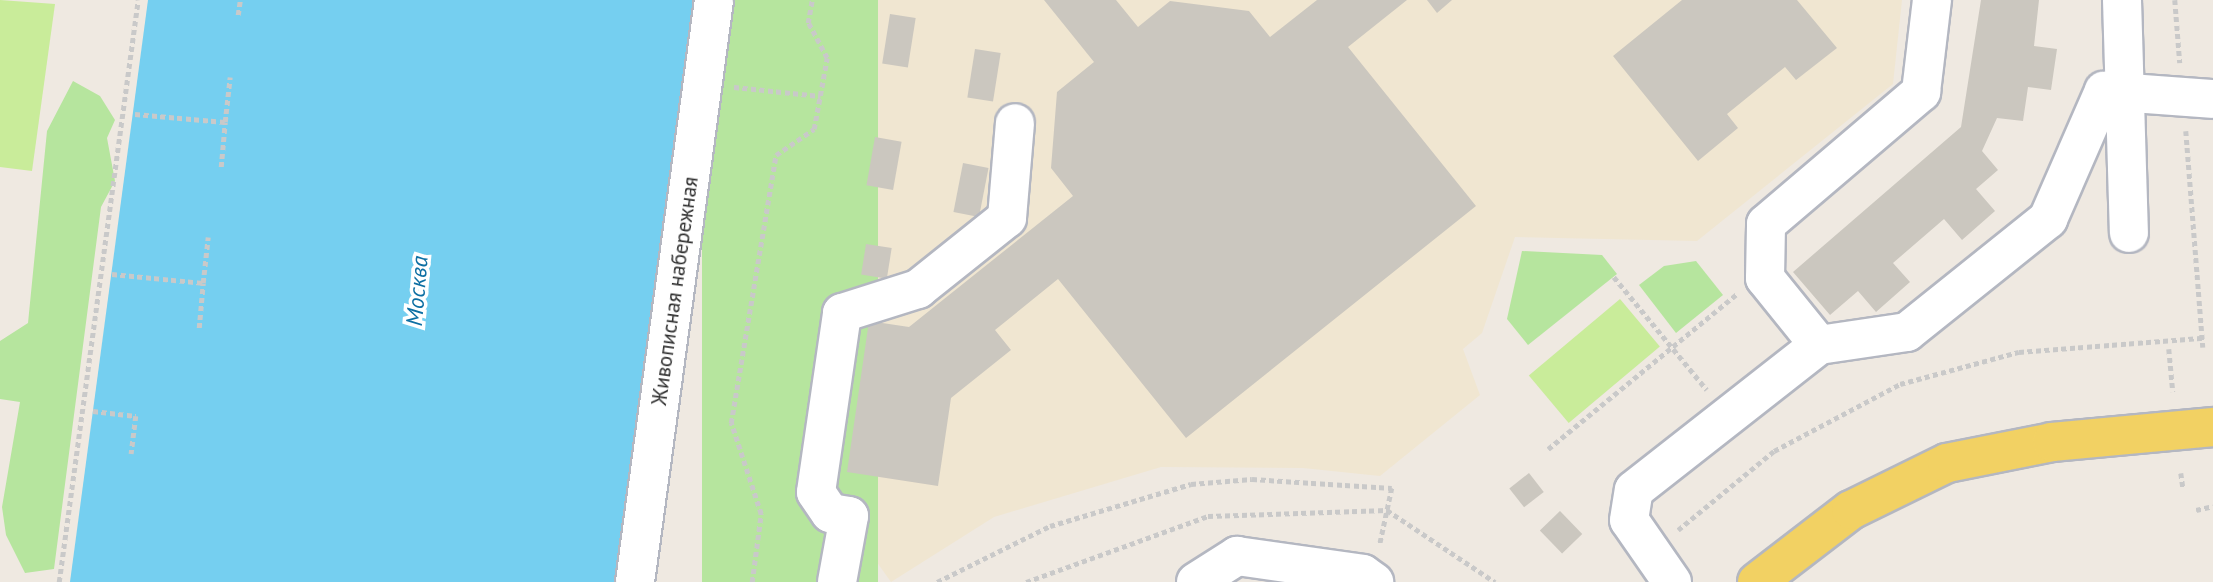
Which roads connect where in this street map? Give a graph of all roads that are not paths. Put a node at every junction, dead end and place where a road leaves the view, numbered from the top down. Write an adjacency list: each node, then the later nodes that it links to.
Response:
1 (714, 0): 12 (street, Живописная набережная)
2 (1932, 0): 8 (street)
3 (2122, 0): 4 (street)
4 (2126, 96): 5 (street); 7 (street); 8 (street)
5 (2198, 100)
6 (1015, 123): 13 (street)
7 (2129, 233)
8 (1819, 345): 10 (street)
9 (2213, 427): 15 (main road)
10 (1662, 570)
11 (1373, 581): 14 (street)
12 (635, 582)
13 (837, 582)
14 (1196, 582)
15 (1757, 582)

